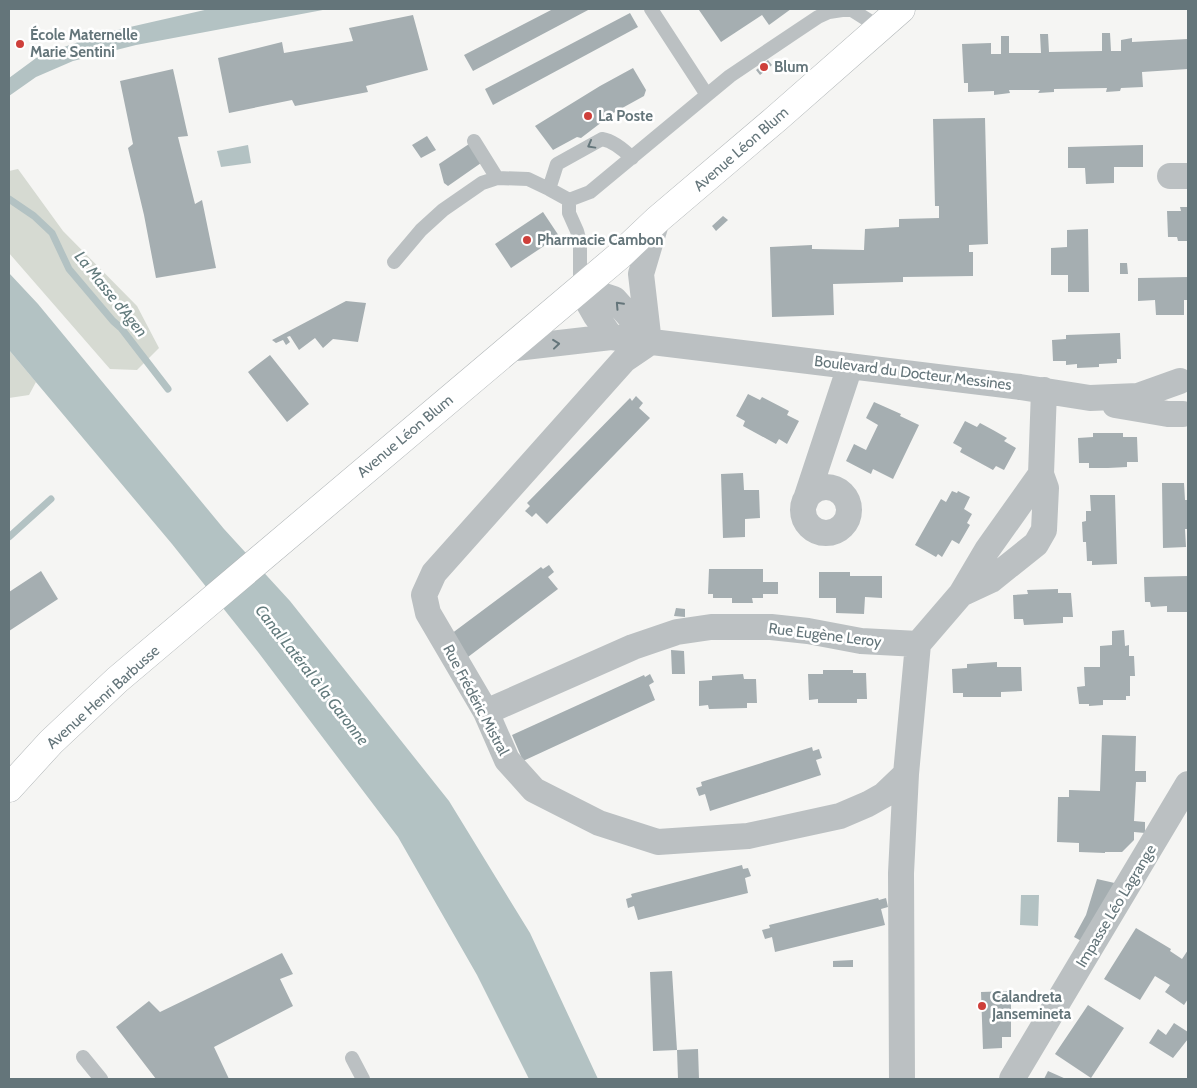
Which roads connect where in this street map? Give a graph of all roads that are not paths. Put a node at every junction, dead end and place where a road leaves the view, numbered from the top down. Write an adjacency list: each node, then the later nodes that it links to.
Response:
1 (651, 9): 4 (lane)
2 (901, 9): 3 (main road, Avenue Léon Blum)
3 (879, 27): 4 (lane); 10 (main road, Avenue Léon Blum)
4 (707, 95): 6 (lane)
5 (474, 141): 7 (lane)
6 (632, 158): 8 (lane, one-way to 8); 9 (lane)
7 (497, 178): 8 (lane); 11 (lane)
8 (549, 189): 9 (lane)
9 (569, 200): 12 (lane)
10 (657, 220): 12 (main road, Avenue Léon Blum); 14 (street)
11 (394, 262)
12 (580, 288): 13 (street); 14 (street, one-way to 12); 15 (main road, Avenue Léon Blum)
13 (611, 338): 14 (street); 15 (street, one-way to 13)
14 (648, 340): 16 (street, Boulevard du Docteur Messines); 26 (street, Rue Frédéric Mistral)
15 (507, 349): 24 (main road, Avenue Léon Blum)
16 (850, 366): 18 (street, Boulevard du Docteur Messines); 22 (street)
17 (1184, 379): 19 (street, Boulevard du Docteur Messines); 20 (street)
18 (1044, 390): 19 (street, Boulevard du Docteur Messines); 21 (street)
19 (1090, 398): 20 (street)
20 (1186, 416)
21 (1041, 474): 23 (street); 23 (street)
22 (805, 502)
23 (961, 594): 25 (street)
24 (201, 610): 29 (main road, Avenue Henri Barbusse)
25 (918, 644): 26 (street, Rue Eugène Leroy); 27 (street)
26 (486, 712): 27 (street, Rue Frédéric Mistral)
27 (906, 774): 34 (street)
28 (1188, 784): 35 (street, Impasse Léo Lagrange)
29 (9, 788)
30 (83, 1057): 32 (lane)
31 (352, 1058): 33 (lane)
32 (101, 1079)
33 (363, 1079)
34 (902, 1079)
35 (1012, 1079)

